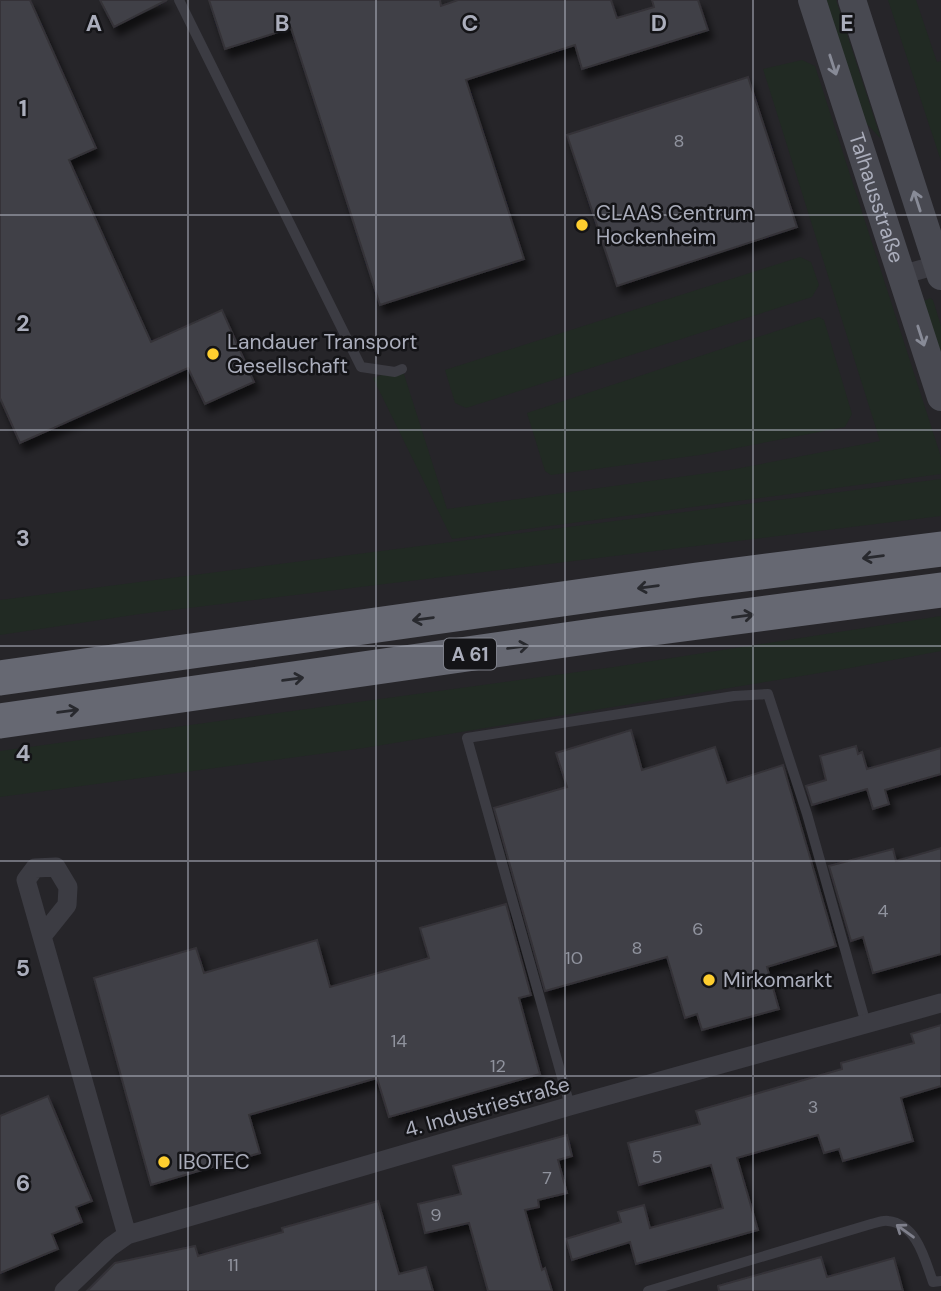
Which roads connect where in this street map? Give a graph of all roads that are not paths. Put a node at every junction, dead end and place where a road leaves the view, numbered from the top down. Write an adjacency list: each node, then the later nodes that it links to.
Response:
1 (179, 0): 6 (lane)
2 (812, 0): 5 (main road, Talhausstraße, one-way to 5)
3 (852, 0): 4 (main road, Talhausstraße, one-way to 3)
4 (940, 269): 5 (street)
5 (901, 275): 7 (main road, Talhausstraße, one-way to 7)
6 (402, 369)
7 (941, 397)
8 (941, 549): 10 (highway, A 61, one-way to 10)
9 (941, 590): 11 (highway, A 61, one-way to 9)
10 (0, 678)
11 (0, 721)
12 (43, 936): 16 (street)
13 (941, 1003): 14 (street, 4. Industriestraße)
14 (866, 1024): 15 (street, 4. Industriestraße); 15 (lane)
15 (570, 1106): 16 (street, 4. Industriestraße)
16 (127, 1236): 18 (street, 4. Industriestraße)
17 (941, 1280): 19 (lane, one-way to 19)
18 (64, 1291)
19 (648, 1291)

